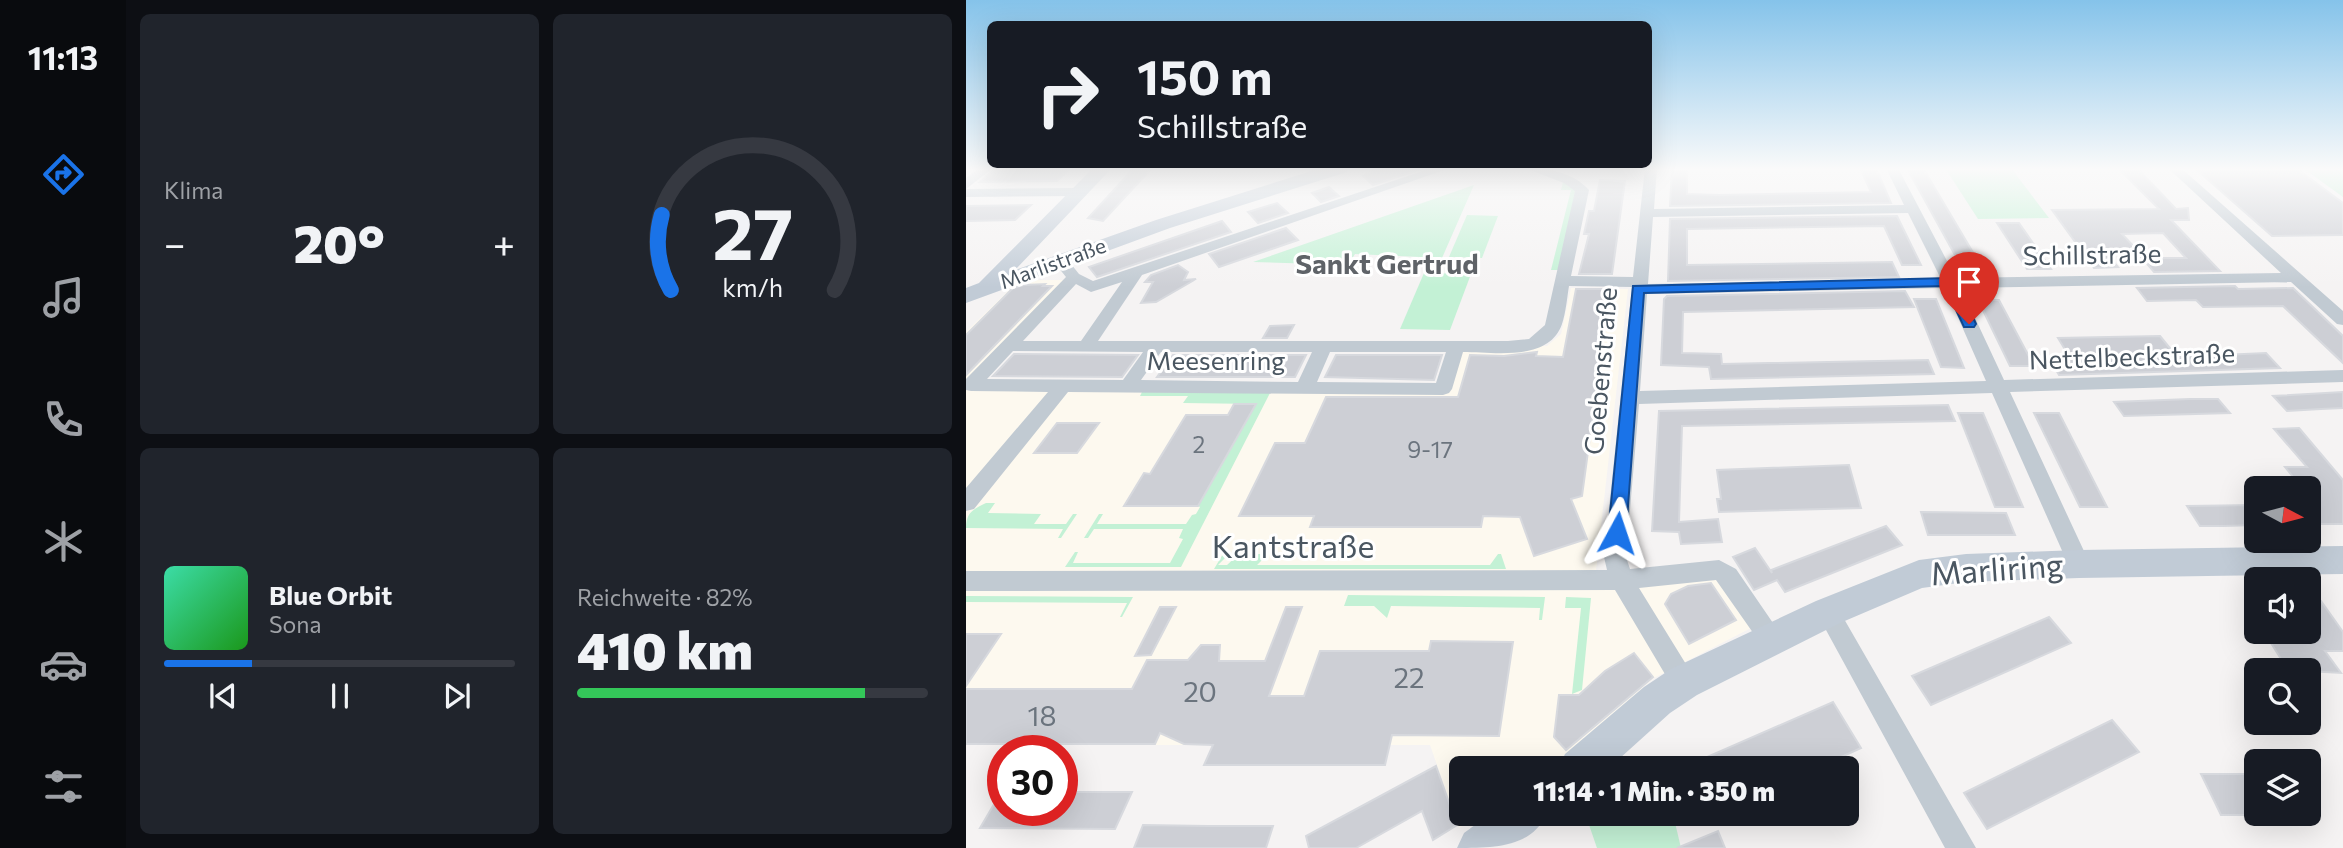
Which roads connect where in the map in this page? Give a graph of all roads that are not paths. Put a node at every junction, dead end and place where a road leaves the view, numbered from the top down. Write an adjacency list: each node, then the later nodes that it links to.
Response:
1 (1063, 208): 9 (main road)
2 (1218, 208): 10 (main road, Marlistraße)
3 (1326, 208): 11 (street)
4 (1578, 208): 13 (street, Meesenring)
5 (1647, 208): 8 (street, Goebenstraße)
6 (2218, 208): 12 (street)
7 (1913, 209): 8 (street); 14 (street)
8 (1647, 212): 15 (street, Goebenstraße)
9 (1026, 245): 10 (main road); 16 (main road)
10 (1070, 268): 11 (street); 16 (main road, Marlistraße); 19 (street, Meesenring)
11 (1137, 271): 20 (street)
12 (2295, 277): 14 (street, Schillstraße); 18 (street)
13 (1563, 281): 15 (street); 23 (street, Meesenring)
14 (1950, 282): 15 (street, Schillstraße); 28 (street)
15 (1638, 286): 29 (street, Goebenstraße)
16 (976, 292): 17 (main road)
17 (966, 307)
18 (2343, 320)
19 (1008, 346): 20 (street, Meesenring); 25 (street, Meesenring)
20 (1085, 346): 21 (street, Meesenring)
21 (1156, 346): 22 (street, Meesenring); 26 (street, Meesenring)
22 (1324, 346): 23 (street, Meesenring); 27 (street, Meesenring)
23 (1456, 347): 27 (street, Meesenring)
24 (2343, 376): 28 (street, Nettelbeckstraße)
25 (1063, 386): 26 (street, Meesenring); 30 (street)
26 (1128, 386): 27 (street, Meesenring)
27 (1305, 387)
28 (1997, 388): 29 (street, Nettelbeckstraße); 32 (street)
29 (1629, 398): 33 (street, Goebenstraße)
30 (966, 503)
31 (2343, 560): 32 (main road, Marliring)
32 (2079, 564): 35 (main road, Marliring)
33 (1621, 580): 34 (street, Kantstraße); 36 (street); 37 (street, Goebenstraße)
34 (966, 582)
35 (1828, 612): 36 (main road, Marliring); 41 (street)
36 (1772, 639): 37 (main road, Marliring)
37 (1684, 682): 38 (main road, Marliring)
38 (1593, 756)
39 (1509, 826): 40 (main road)
40 (1479, 848)
41 (1961, 848)

